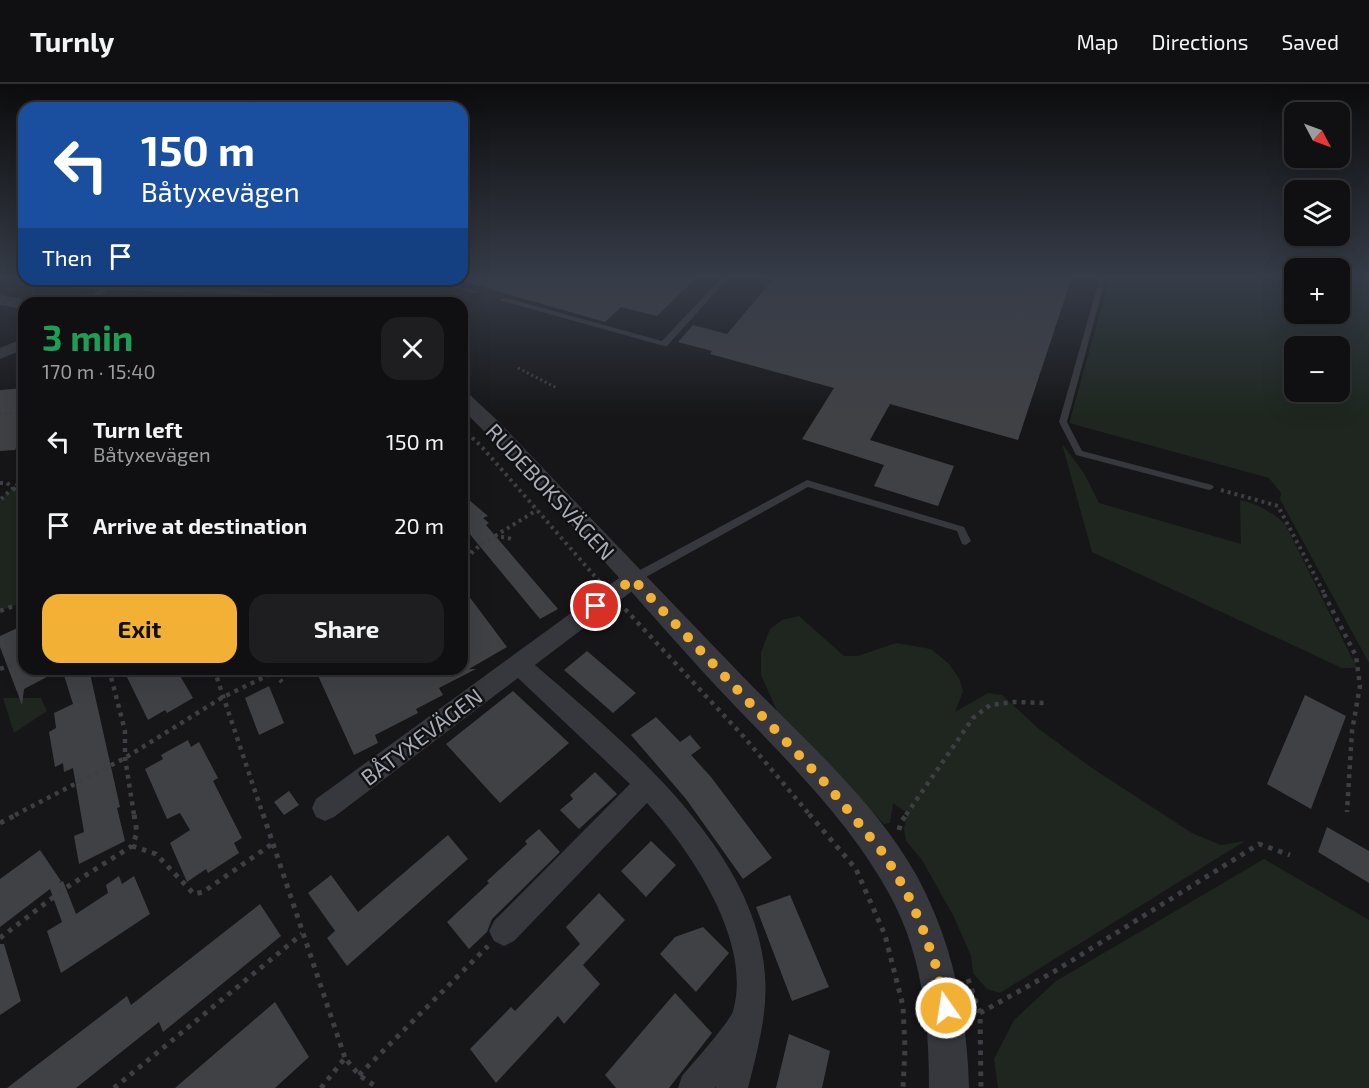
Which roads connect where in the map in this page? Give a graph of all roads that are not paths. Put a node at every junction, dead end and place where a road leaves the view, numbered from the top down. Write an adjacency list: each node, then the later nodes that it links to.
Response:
1 (590, 324): 2 (lane)
2 (683, 324)
3 (1090, 324): 7 (lane)
4 (18, 346): 5 (street)
5 (0, 354)
6 (468, 404): 9 (street, RUDEBOKSVÄGEN)
7 (1209, 487)
8 (966, 541): 9 (lane)
9 (622, 587): 10 (street, BÅTYXEVÄGEN); 17 (street, RUDEBOKSVÄGEN)
10 (518, 664): 11 (street); 12 (street, BÅTYXEVÄGEN)
11 (648, 784): 13 (street); 14 (street)
12 (325, 808)
13 (504, 931)
14 (748, 1018): 15 (street); 16 (street)
15 (694, 1088)
16 (732, 1088)
17 (949, 1088)

